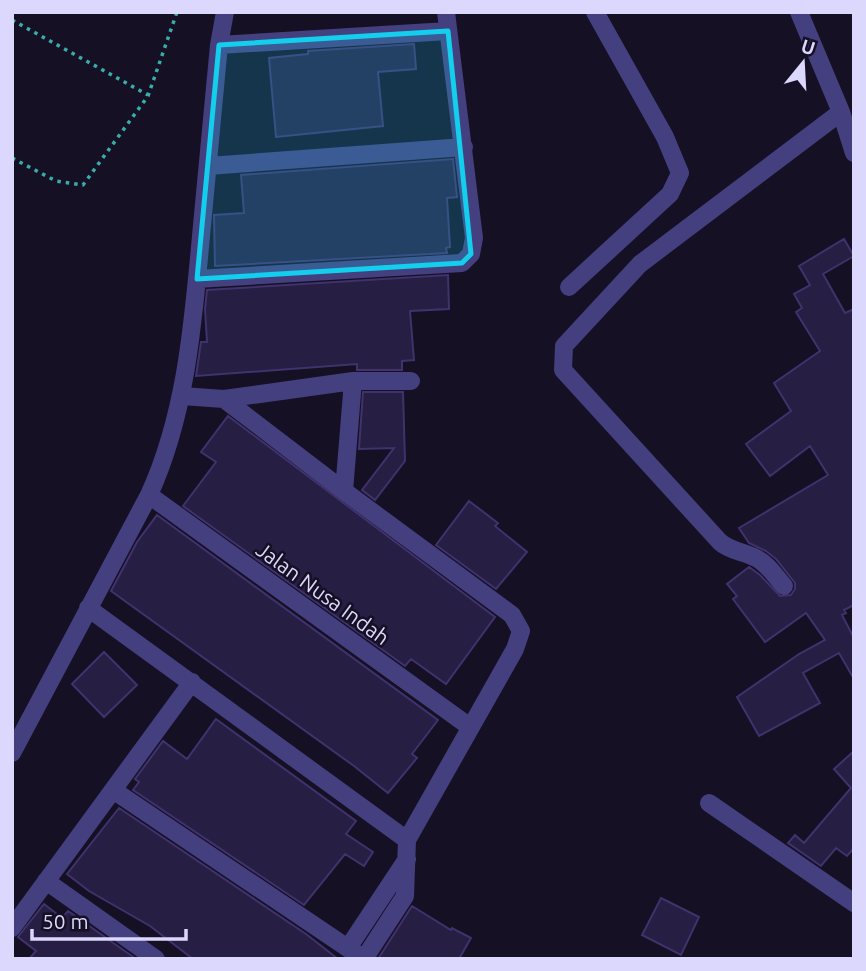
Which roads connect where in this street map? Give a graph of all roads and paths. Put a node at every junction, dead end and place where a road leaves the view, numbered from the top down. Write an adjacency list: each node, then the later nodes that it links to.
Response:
1 (177, 12): 9 (path)
2 (225, 12): 8 (street)
3 (446, 12): 7 (street)
4 (594, 12): 16 (street)
5 (799, 12): 10 (street)
6 (12, 20): 9 (path)
7 (448, 32): 8 (street); 11 (street)
8 (219, 46): 14 (street)
9 (148, 96): 13 (path)
10 (841, 112): 12 (street); 23 (street)
11 (464, 147): 14 (street); 15 (street)
12 (854, 153)
13 (12, 158)
14 (208, 166): 15 (street)
15 (197, 279): 19 (street)
16 (569, 287)
17 (353, 381): 18 (street); 20 (street); 21 (street)
18 (411, 381)
19 (182, 396): 20 (street); 22 (street)
20 (224, 399): 21 (street)
21 (344, 491): 26 (street)
22 (149, 495): 24 (street); 26 (street, Jalan Nusa Indah)
23 (784, 586)
24 (88, 608): 25 (street); 27 (street)
25 (192, 682): 28 (street); 30 (street)
26 (470, 727): 30 (street)
27 (12, 753)
28 (113, 790): 32 (street); 35 (street)
29 (709, 803): 33 (street)
30 (407, 840): 31 (street)
31 (407, 859): 35 (street); 37 (street)
32 (46, 881): 34 (street); 36 (street)
33 (854, 903)
34 (12, 928)
35 (348, 948): 37 (street)
36 (156, 959)
37 (364, 959)

